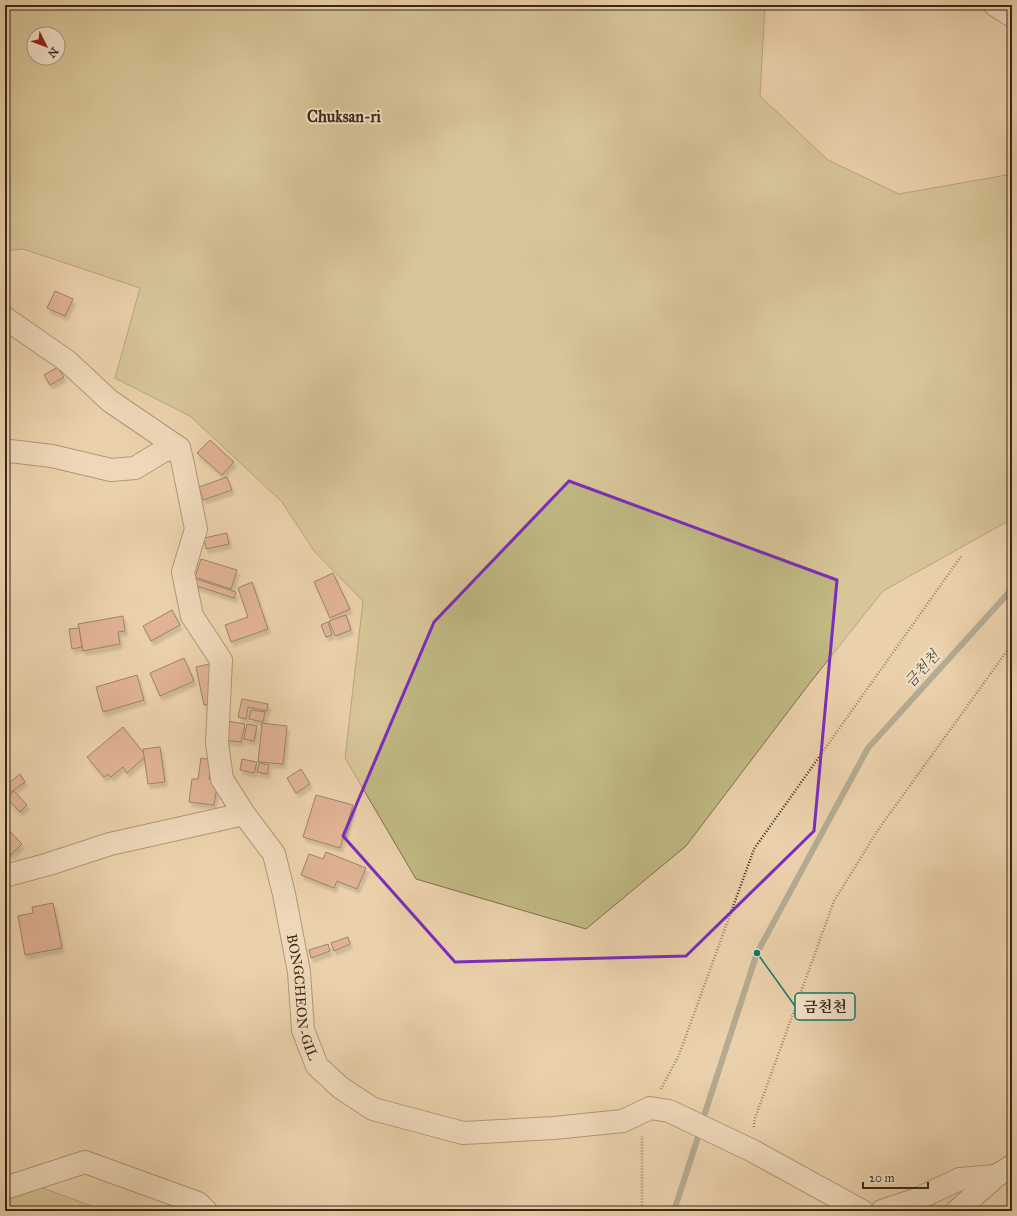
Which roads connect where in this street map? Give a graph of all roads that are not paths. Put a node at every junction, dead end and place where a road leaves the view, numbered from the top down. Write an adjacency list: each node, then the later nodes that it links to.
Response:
1 (995, 5): 2 (street)
2 (1012, 16)
3 (5, 318): 4 (street)
4 (179, 448): 5 (street); 6 (street, BONGCHEON-GIL)
5 (5, 452)
6 (244, 814): 7 (street); 11 (street, BONGCHEON-GIL)
7 (5, 876)
8 (1004, 1171): 12 (street); 13 (street)
9 (5, 1188): 10 (street)
10 (206, 1211)
11 (862, 1211)
12 (882, 1211)
13 (957, 1211)

